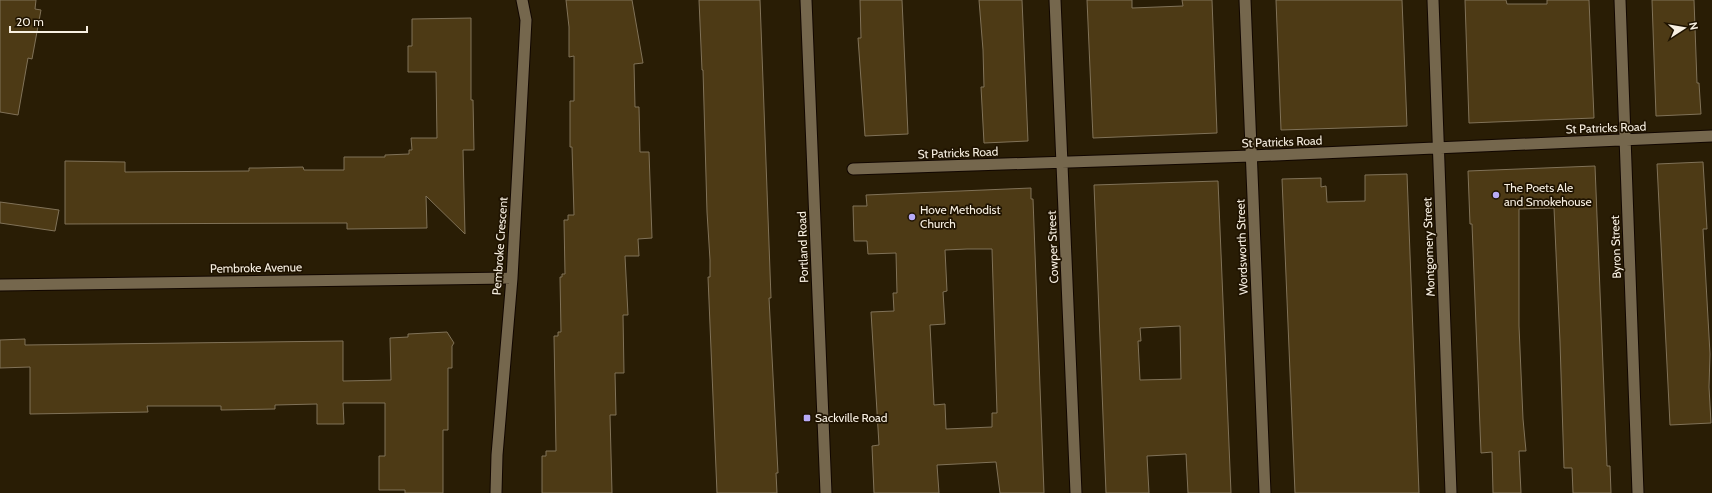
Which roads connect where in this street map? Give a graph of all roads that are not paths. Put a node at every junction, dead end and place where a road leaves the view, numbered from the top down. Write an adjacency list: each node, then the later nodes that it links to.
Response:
1 (522, 0): 13 (street, Pembroke Crescent)
2 (806, 0): 16 (street, Portland Road)
3 (1055, 0): 11 (street, Cowper Street)
4 (1245, 0): 10 (street, Wordsworth Street)
5 (1433, 0): 9 (street, Montgomery Street)
6 (1620, 0): 8 (street, Byron Street)
7 (1712, 136): 8 (street, St Patricks Road)
8 (1625, 140): 9 (street, St Patricks Road); 20 (street, Byron Street)
9 (1438, 148): 10 (street, St Patricks Road); 19 (street, Montgomery Street)
10 (1251, 156): 11 (street, St Patricks Road); 18 (street, Wordsworth Street)
11 (1062, 163): 12 (street, St Patricks Road); 17 (street, Cowper Street)
12 (853, 169)
13 (512, 278): 14 (street, Pembroke Avenue); 15 (street, Pembroke Crescent)
14 (0, 285)
15 (496, 493)
16 (826, 493)
17 (1076, 493)
18 (1266, 493)
19 (1451, 493)
20 (1638, 493)

